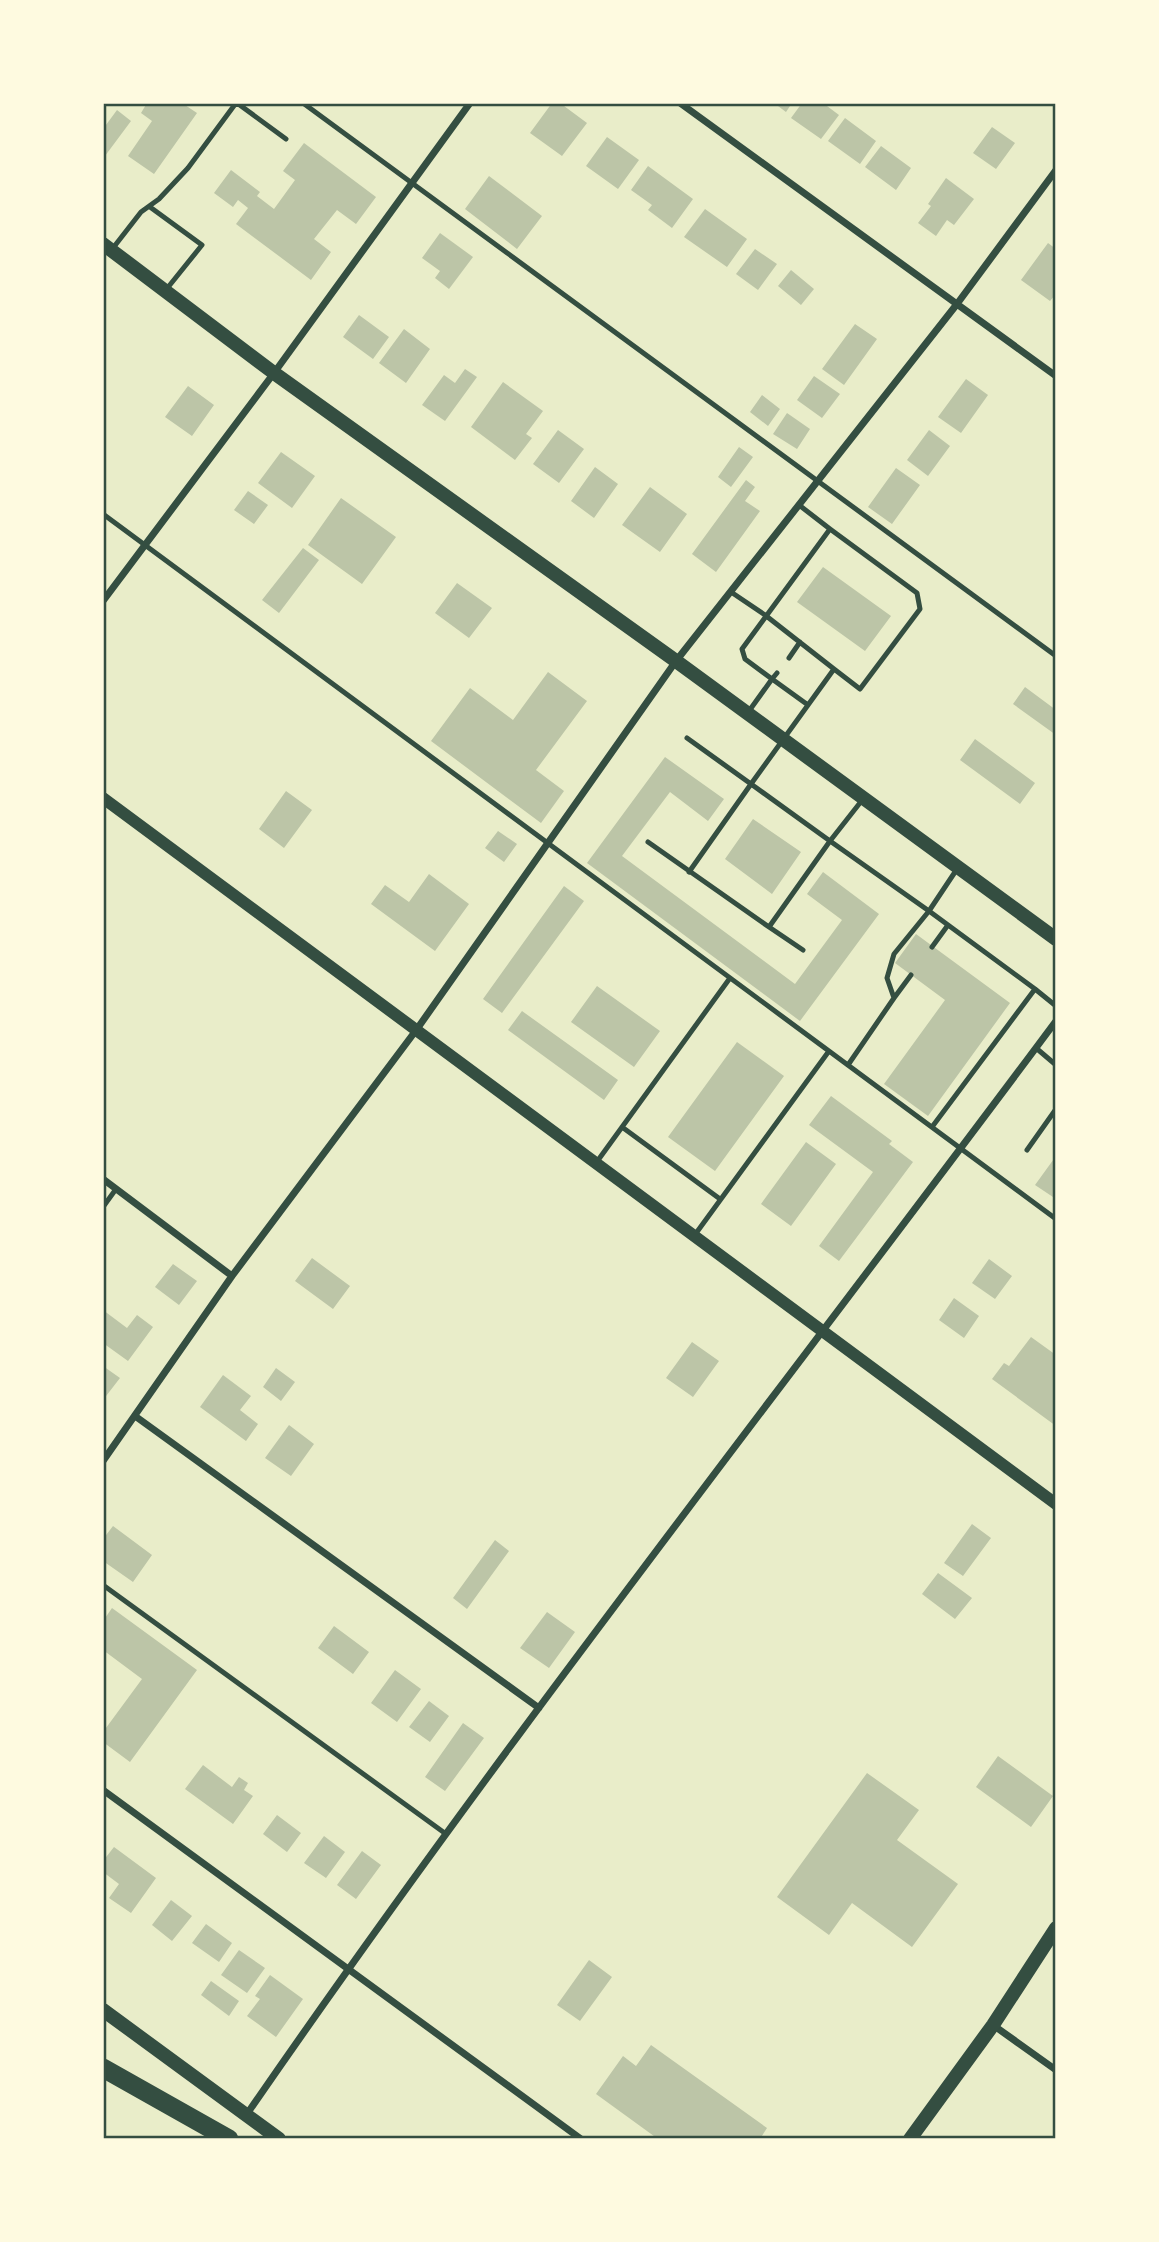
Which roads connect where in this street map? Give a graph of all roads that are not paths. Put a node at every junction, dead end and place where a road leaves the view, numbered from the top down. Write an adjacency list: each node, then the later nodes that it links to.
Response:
1 (236, 103): 5 (lane); 8 (lane)
2 (303, 103): 7 (lane)
3 (470, 103): 7 (street)
4 (680, 103): 11 (street)
5 (286, 139)
6 (1056, 170): 11 (street)
7 (412, 183): 12 (street); 14 (lane)
8 (150, 207): 9 (lane); 10 (lane)
9 (107, 247): 10 (main road)
10 (165, 291): 12 (main road)
11 (957, 304): 13 (street); 14 (street)
12 (274, 373): 18 (street); 25 (main road)
13 (1056, 376)
14 (818, 481): 15 (street); 23 (lane)
15 (799, 505): 17 (lane); 19 (street)
16 (103, 514): 18 (lane)
17 (830, 529): 21 (lane); 26 (lane)
18 (145, 545): 20 (street); 38 (lane)
19 (731, 592): 21 (lane); 25 (street)
20 (103, 601)
21 (765, 615): 22 (lane); 28 (lane)
22 (800, 642): 24 (lane); 26 (lane)
23 (1056, 656)
24 (789, 658)
25 (676, 662): 30 (main road); 38 (street)
26 (834, 668): 29 (lane)
27 (777, 673): 28 (lane)
28 (772, 680): 29 (lane); 30 (lane)
29 (808, 705): 32 (lane)
30 (748, 713): 32 (main road)
31 (687, 738): 33 (lane)
32 (783, 740): 33 (lane); 35 (main road)
33 (751, 783): 36 (lane); 40 (lane)
34 (103, 798): 53 (street)
35 (863, 798): 36 (lane); 39 (main road)
36 (830, 841): 41 (lane); 43 (lane)
37 (648, 842): 40 (lane)
38 (548, 843): 48 (lane); 53 (street)
39 (958, 868): 41 (lane); 44 (main road)
40 (689, 872): 43 (lane)
41 (929, 911): 42 (lane); 50 (lane)
42 (948, 925): 45 (lane); 49 (lane)
43 (769, 928): 46 (lane)
44 (1056, 939)
45 (932, 947)
46 (803, 950)
47 (911, 975): 50 (lane)
48 (730, 978): 55 (lane); 59 (lane)
49 (1035, 989): 51 (lane); 60 (lane)
50 (894, 998): 56 (lane)
51 (1056, 1006)
52 (1056, 1021): 54 (street)
53 (417, 1029): 63 (street); 70 (street)
54 (1036, 1048): 57 (lane); 61 (street)
55 (829, 1051): 56 (lane); 66 (lane)
56 (848, 1065): 60 (lane)
57 (1056, 1065)
58 (1056, 1109): 62 (lane)
59 (622, 1127): 63 (lane); 66 (lane)
60 (932, 1127): 61 (lane)
61 (960, 1148): 68 (lane); 71 (street)
62 (1027, 1150)
63 (596, 1163): 69 (street)
64 (103, 1179): 65 (street)
65 (116, 1189): 67 (lane); 70 (street)
66 (720, 1199): 69 (lane)
67 (103, 1207)
68 (1056, 1219)
69 (694, 1236): 71 (street)
70 (232, 1276): 72 (street)
71 (822, 1332): 74 (street); 76 (street)
72 (135, 1416): 73 (street); 76 (street)
73 (103, 1461)
74 (1056, 1504)
75 (103, 1586): 78 (lane)
76 (539, 1708): 78 (street)
77 (103, 1790): 80 (street)
78 (446, 1834): 80 (street)
79 (1056, 1928): 82 (main road)
80 (348, 1967): 85 (street); 88 (street)
81 (103, 2010): 85 (main road)
82 (993, 2025): 84 (street); 89 (main road)
83 (103, 2068): 86 (highway)
84 (1056, 2070)
85 (247, 2115): 87 (main road)
86 (229, 2139)
87 (279, 2139)
88 (581, 2139)
89 (911, 2139)

